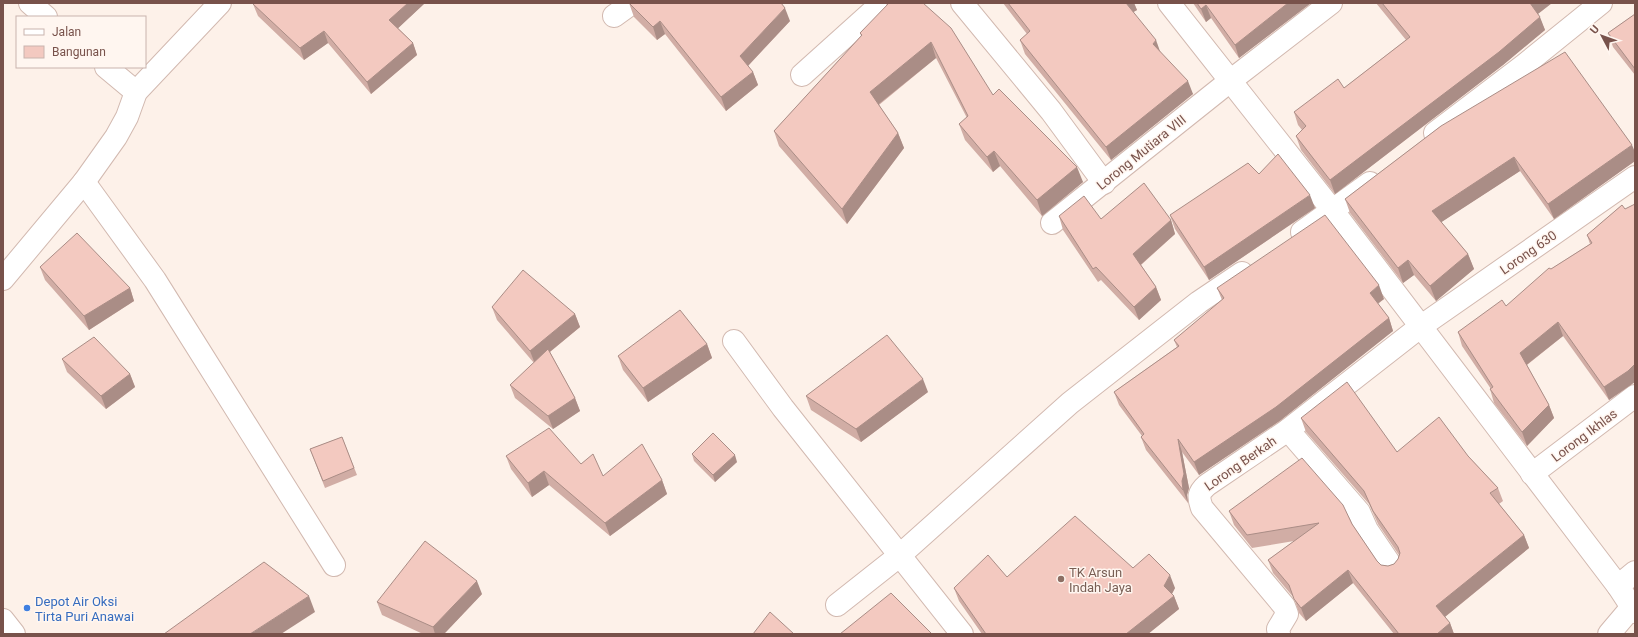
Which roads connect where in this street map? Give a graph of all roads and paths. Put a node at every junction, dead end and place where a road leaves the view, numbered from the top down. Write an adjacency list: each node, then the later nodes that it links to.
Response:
1 (30, 3): 9 (street)
2 (220, 3): 14 (street)
3 (632, 3): 10 (street)
4 (882, 3): 12 (street)
5 (962, 3): 19 (street)
6 (1169, 3): 13 (street)
7 (1331, 3): 13 (street, Lorong Mutiara VIII)
8 (1601, 3): 15 (street)
9 (45, 16)
10 (614, 16)
11 (107, 68): 14 (street)
12 (802, 75)
13 (1230, 80): 19 (street, Lorong Mutiara VIII); 20 (street)
14 (136, 92): 18 (street)
15 (1422, 143)
16 (1384, 172): 20 (street)
17 (1635, 177): 25 (street, Lorong 630)
18 (84, 182): 24 (street); 31 (street)
19 (1104, 183): 21 (street, Lorong Mutiara VIII)
20 (1333, 211): 22 (street); 25 (street)
21 (1052, 223)
22 (1289, 242)
23 (1257, 263): 30 (street)
24 (3, 279)
25 (1420, 327): 28 (street, Lorong Berkah); 29 (street)
26 (734, 341): 30 (street)
27 (1635, 396): 29 (street, Lorong Ikhlas)
28 (1288, 430): 32 (street); 40 (street, Lorong Berkah)
29 (1532, 474): 34 (street)
30 (899, 556): 35 (street); 39 (street)
31 (334, 564)
32 (1392, 568)
33 (1635, 572): 34 (street)
34 (1618, 586): 36 (street)
35 (837, 605)
36 (1633, 610): 41 (street)
37 (3, 620): 38 (street)
38 (14, 634)
39 (962, 634)
40 (1279, 634)
41 (1609, 634)

